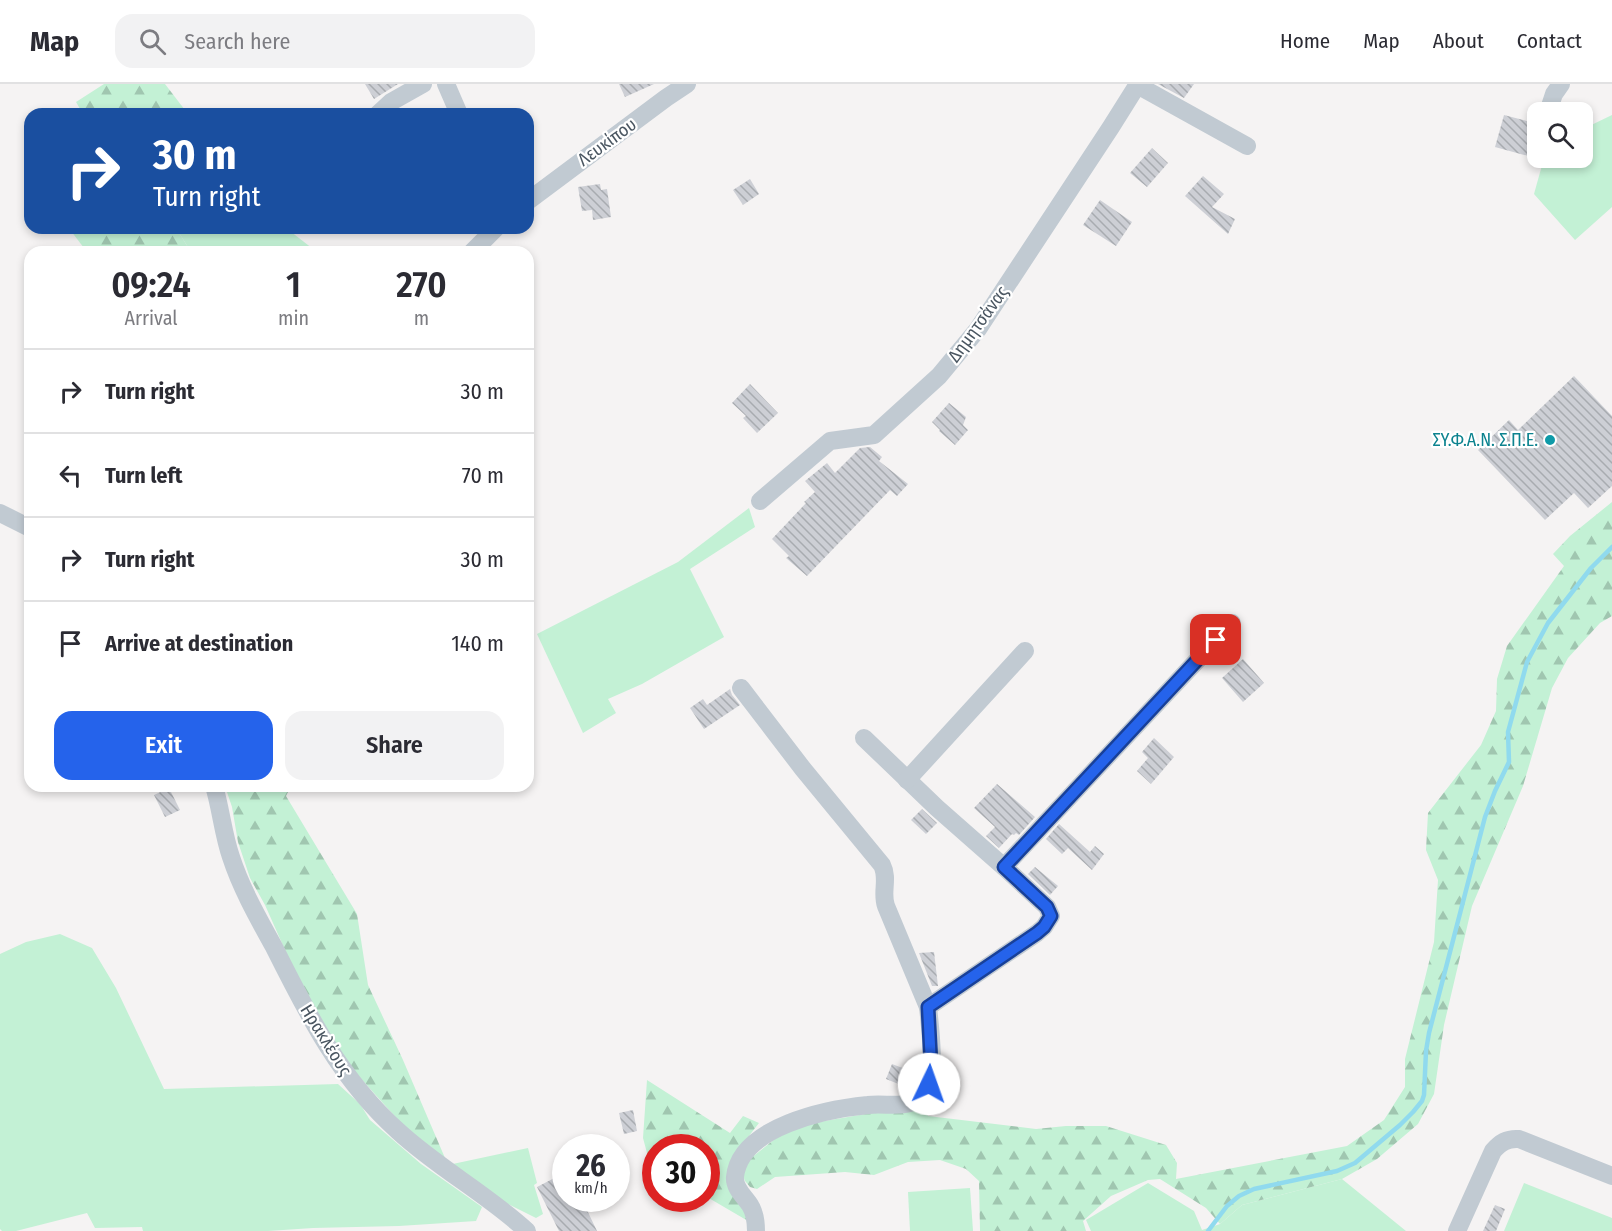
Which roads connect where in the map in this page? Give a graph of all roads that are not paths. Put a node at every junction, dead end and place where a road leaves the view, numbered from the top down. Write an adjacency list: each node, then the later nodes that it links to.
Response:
1 (423, 84): 7 (street)
2 (446, 84): 8 (street)
3 (687, 84): 10 (street, Λευκίπου)
4 (1561, 84): 6 (street)
5 (1137, 85): 9 (street); 13 (street, Δημητσάνας)
6 (1551, 102)
7 (384, 108)
8 (456, 108)
9 (1247, 146)
10 (534, 197)
11 (490, 234): 12 (street)
12 (478, 246)
13 (760, 501)
14 (0, 513): 15 (street)
15 (24, 525)
16 (1233, 623): 22 (street)
17 (1025, 651): 20 (street)
18 (741, 688): 23 (street)
19 (864, 738): 20 (street)
20 (907, 780): 22 (street)
21 (215, 792): 25 (street, Ηρακλέους)
22 (1004, 867): 23 (street)
23 (928, 1007): 26 (street)
24 (1612, 1176): 27 (street)
25 (527, 1231)
26 (756, 1231)
27 (1457, 1231)

